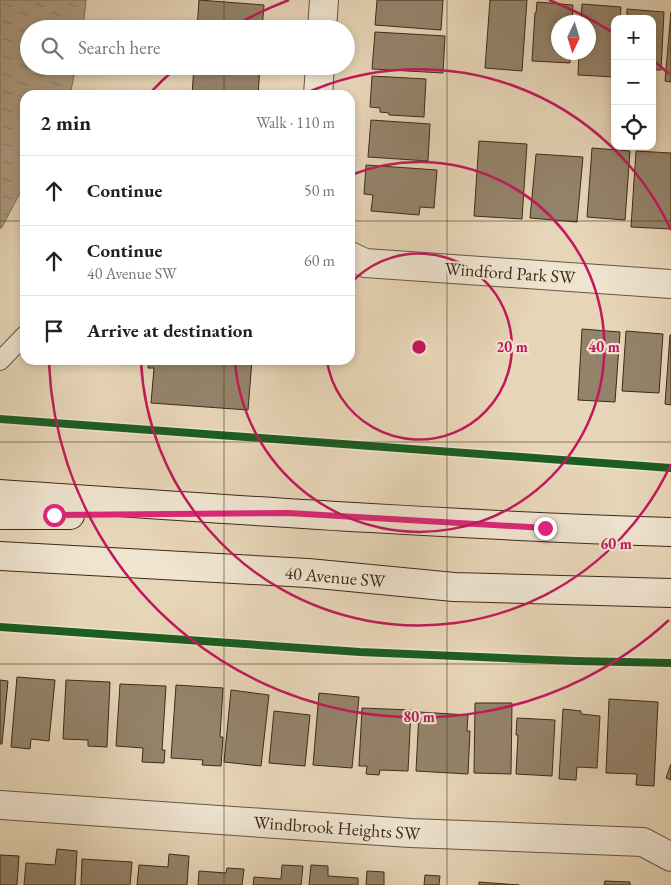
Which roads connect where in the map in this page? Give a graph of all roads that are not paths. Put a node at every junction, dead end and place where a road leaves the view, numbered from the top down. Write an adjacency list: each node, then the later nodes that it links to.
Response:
1 (324, 0): 2 (main road)
2 (323, 20)
3 (319, 75): 4 (main road)
4 (318, 90)
5 (355, 258): 6 (main road, Windford Park SW)
6 (671, 284)
7 (20, 340): 8 (lane)
8 (0, 361)
9 (0, 494): 10 (main road)
10 (288, 513): 11 (main road); 12 (main road)
11 (0, 515)
12 (671, 532)
13 (6, 557): 14 (main road, 40 Avenue SW)
14 (671, 593)
15 (0, 805): 16 (main road, Windbrook Heights SW)
16 (671, 857)

